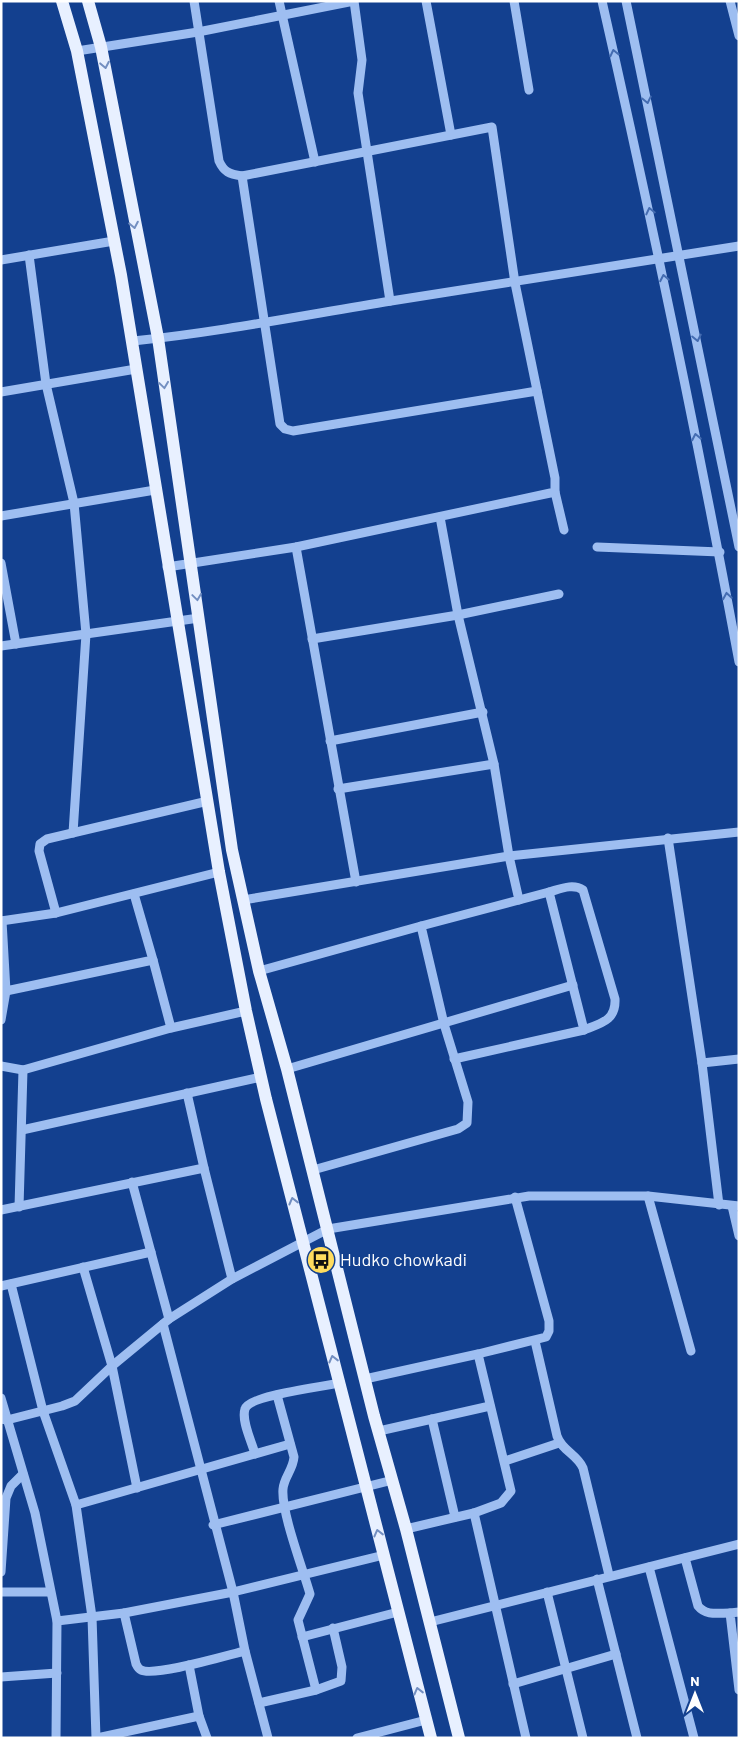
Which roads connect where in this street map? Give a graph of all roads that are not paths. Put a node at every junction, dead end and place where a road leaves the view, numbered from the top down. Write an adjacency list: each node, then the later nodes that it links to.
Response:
1 (62, 1): 15 (main road)
2 (88, 1): 14 (main road)
3 (194, 1): 12 (street)
4 (279, 1): 11 (street)
5 (354, 1): 11 (street); 18 (street)
6 (426, 1): 17 (street)
7 (514, 1): 16 (street)
8 (602, 1): 25 (street, one-way to 8)
9 (626, 1): 24 (street, one-way to 24)
10 (730, 1): 13 (street)
11 (281, 15): 12 (street); 19 (street)
12 (198, 32): 14 (street); 20 (street)
13 (739, 36)
14 (101, 46): 15 (street); 30 (main road, one-way to 30)
15 (77, 51): 21 (main road)
16 (529, 90)
17 (451, 135): 18 (street); 27 (street)
18 (368, 152): 19 (street); 28 (street)
19 (316, 162): 20 (street)
20 (242, 176): 29 (street)
21 (114, 241): 23 (street); 31 (main road)
22 (739, 246): 24 (street)
23 (29, 255): 26 (street); 33 (street)
24 (680, 256): 25 (street); 44 (street, one-way to 44)
25 (661, 259): 27 (street); 45 (street, one-way to 25)
26 (1, 260)
27 (515, 283): 28 (street); 34 (street)
28 (390, 301): 29 (street)
29 (267, 324): 30 (street); 34 (street)
30 (158, 338): 31 (street); 47 (main road, one-way to 47)
31 (133, 341): 32 (main road)
32 (136, 369): 33 (street); 36 (main road)
33 (46, 384): 35 (street); 38 (street)
34 (537, 391): 37 (street)
35 (1, 392)
36 (154, 490): 38 (street); 48 (main road)
37 (555, 492): 40 (street); 41 (street)
38 (74, 503): 39 (street); 53 (street)
39 (1, 516)
40 (440, 517): 42 (street); 50 (street)
41 (564, 530)
42 (296, 546): 47 (street); 54 (street)
43 (597, 546): 45 (street)
44 (739, 547)
45 (720, 552): 57 (street, one-way to 45)
46 (1, 563): 55 (street)
47 (192, 564): 48 (street); 51 (main road, one-way to 51)
48 (167, 567): 52 (main road)
49 (559, 594): 50 (street)
50 (458, 615): 54 (street); 58 (street)
51 (199, 618): 52 (street); 71 (main road)
52 (176, 621): 53 (street); 62 (main road)
53 (86, 634): 55 (street); 64 (street)
54 (312, 639): 59 (street)
55 (16, 644): 56 (street)
56 (1, 646)
57 (739, 662)
58 (483, 712): 59 (street); 60 (street)
59 (330, 740): 61 (street)
60 (494, 764): 61 (street); 66 (street)
61 (338, 789): 68 (street)
62 (208, 801): 64 (street); 67 (main road)
63 (739, 832): 65 (street)
64 (73, 833): 73 (street)
65 (668, 838): 66 (street); 87 (street)
66 (509, 856): 68 (street); 72 (street)
67 (219, 872): 70 (street); 80 (main road)
68 (356, 882): 71 (street)
69 (549, 892): 72 (street); 78 (street); 84 (street)
70 (134, 894): 73 (street); 76 (street)
71 (243, 900): 77 (main road)
72 (519, 900): 75 (street)
73 (56, 913): 74 (street)
74 (1, 921): 79 (street)
75 (421, 926): 77 (street); 82 (street)
76 (153, 960): 79 (street); 83 (street)
77 (259, 972): 89 (main road)
78 (573, 985): 82 (street); 84 (street)
79 (6, 991): 81 (street)
80 (246, 1011): 83 (street); 91 (main road)
81 (1, 1020)
82 (444, 1024): 85 (street); 89 (street)
83 (171, 1028): 90 (street)
84 (584, 1030): 85 (street)
85 (454, 1059): 95 (street)
86 (739, 1059): 87 (street)
87 (702, 1063): 99 (street)
88 (1, 1066): 90 (street)
89 (287, 1069): 95 (main road)
90 (23, 1070): 93 (street)
91 (261, 1077): 92 (street); 105 (main road, one-way to 91)
92 (187, 1093): 93 (street); 94 (street)
93 (22, 1130): 101 (street)
94 (204, 1168): 96 (street); 108 (street)
95 (313, 1170): 103 (main road)
96 (132, 1182): 101 (street); 106 (street)
97 (648, 1196): 98 (street); 99 (street); 113 (street)
98 (516, 1197): 103 (street); 112 (street)
99 (719, 1205): 100 (street)
100 (735, 1206): 104 (street)
101 (19, 1207): 102 (street)
102 (1, 1210)
103 (328, 1229): 105 (street); 116 (main road)
104 (739, 1236)
105 (302, 1241): 108 (street); 117 (main road, one-way to 105)
106 (151, 1252): 107 (street); 111 (street)
107 (83, 1267): 109 (street); 115 (street)
108 (232, 1279): 111 (street)
109 (11, 1284): 110 (street); 121 (street)
110 (1, 1286)
111 (166, 1322): 115 (street); 130 (street)
112 (535, 1341): 114 (street); 126 (street)
113 (691, 1351)
114 (478, 1354): 116 (street); 120 (street)
115 (112, 1366): 121 (street); 134 (street)
116 (366, 1379): 124 (main road)
117 (339, 1383): 118 (street); 133 (main road)
118 (277, 1394): 127 (street); 128 (street)
119 (1, 1398): 123 (street)
120 (490, 1406): 122 (street); 129 (street)
121 (43, 1411): 123 (street); 135 (street)
122 (432, 1419): 124 (street); 138 (street)
123 (4, 1420): 125 (street)
124 (379, 1432): 132 (main road)
125 (6, 1435): 131 (street)
126 (559, 1443): 129 (street); 147 (street)
127 (290, 1444): 128 (street); 136 (street)
128 (255, 1454): 130 (street)
129 (505, 1462): 137 (street)
130 (200, 1471): 134 (street); 139 (street)
131 (23, 1474): 145 (street); 150 (street)
132 (393, 1480): 133 (street); 140 (main road)
133 (366, 1487): 136 (street); 142 (main road, one-way to 133)
134 (137, 1488): 135 (street)
135 (76, 1505): 157 (street)
136 (285, 1507): 139 (street); 146 (street)
137 (474, 1512): 138 (street); 153 (street)
138 (455, 1517): 140 (street)
139 (213, 1525): 151 (street)
140 (406, 1529): 159 (main road)
141 (739, 1544): 143 (street)
142 (384, 1555): 146 (street); 155 (main road)
143 (685, 1558): 144 (street); 156 (street)
144 (649, 1567): 147 (street); 184 (street)
145 (1, 1572)
146 (305, 1575): 151 (street); 161 (street)
147 (610, 1575): 148 (street)
148 (597, 1579): 152 (street); 163 (street)
149 (1, 1592): 150 (street)
150 (50, 1592): 158 (street)
151 (233, 1592): 154 (street); 162 (street)
152 (547, 1592): 153 (street); 165 (street)
153 (495, 1606): 159 (street); 168 (street)
154 (124, 1612): 157 (street); 164 (street)
155 (398, 1612): 160 (street); 173 (main road, one-way to 155)
156 (735, 1612): 170 (street)
157 (92, 1617): 158 (street); 175 (street)
158 (57, 1621): 166 (street)
159 (430, 1622): 180 (main road)
160 (333, 1628): 161 (street); 169 (street)
161 (302, 1637): 169 (street)
162 (245, 1651): 164 (street); 171 (street)
163 (616, 1654): 165 (street); 183 (street)
164 (189, 1665): 172 (street)
165 (565, 1668): 168 (street); 182 (street)
166 (56, 1673): 167 (street); 174 (street)
167 (1, 1677)
168 (514, 1684): 181 (street)
169 (316, 1690): 171 (street)
170 (739, 1690)
171 (259, 1703): 177 (street)
172 (199, 1716): 175 (street); 176 (street)
173 (426, 1720): 178 (street); 179 (main road)
174 (56, 1738)
175 (96, 1738)
176 (207, 1738)
177 (268, 1738)
178 (357, 1738)
179 (430, 1738)
180 (459, 1738)
181 (526, 1738)
182 (583, 1738)
183 (637, 1738)
184 (694, 1738)

